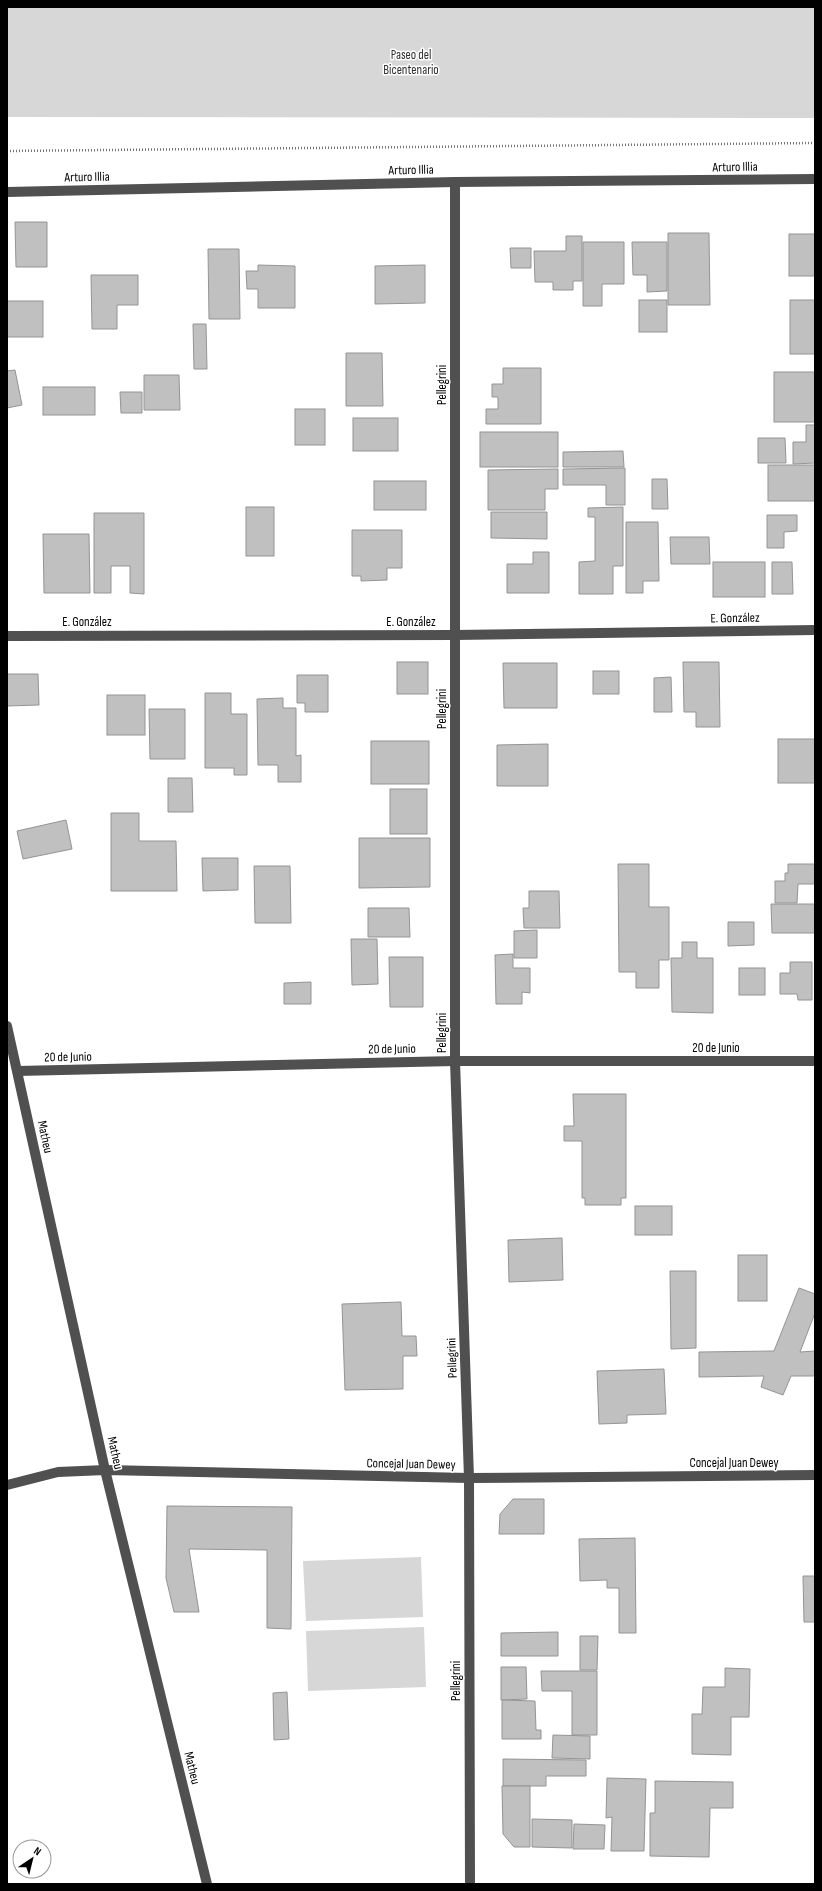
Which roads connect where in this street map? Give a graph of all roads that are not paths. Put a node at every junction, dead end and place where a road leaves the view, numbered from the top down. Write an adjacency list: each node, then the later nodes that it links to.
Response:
1 (815, 179): 2 (street, Arturo Illia)
2 (454, 182): 3 (street, Arturo Illia); 5 (street, Pellegrini)
3 (7, 192)
4 (815, 630): 5 (street, E. González)
5 (456, 635): 6 (street, E. González); 8 (street, Pellegrini)
6 (7, 636)
7 (7, 1028): 10 (street, Matheu)
8 (455, 1061): 9 (street, 20 de Junio); 10 (street, 20 de Junio); 13 (street, Pellegrini)
9 (815, 1061)
10 (18, 1071): 11 (street, Matheu)
11 (105, 1470): 13 (street, Concejal Juan Dewey); 14 (street, Concejal Juan Dewey); 15 (street, Matheu)
12 (815, 1475): 13 (street, Concejal Juan Dewey)
13 (469, 1478): 16 (street, Pellegrini)
14 (7, 1485)
15 (207, 1884)
16 (470, 1884)

